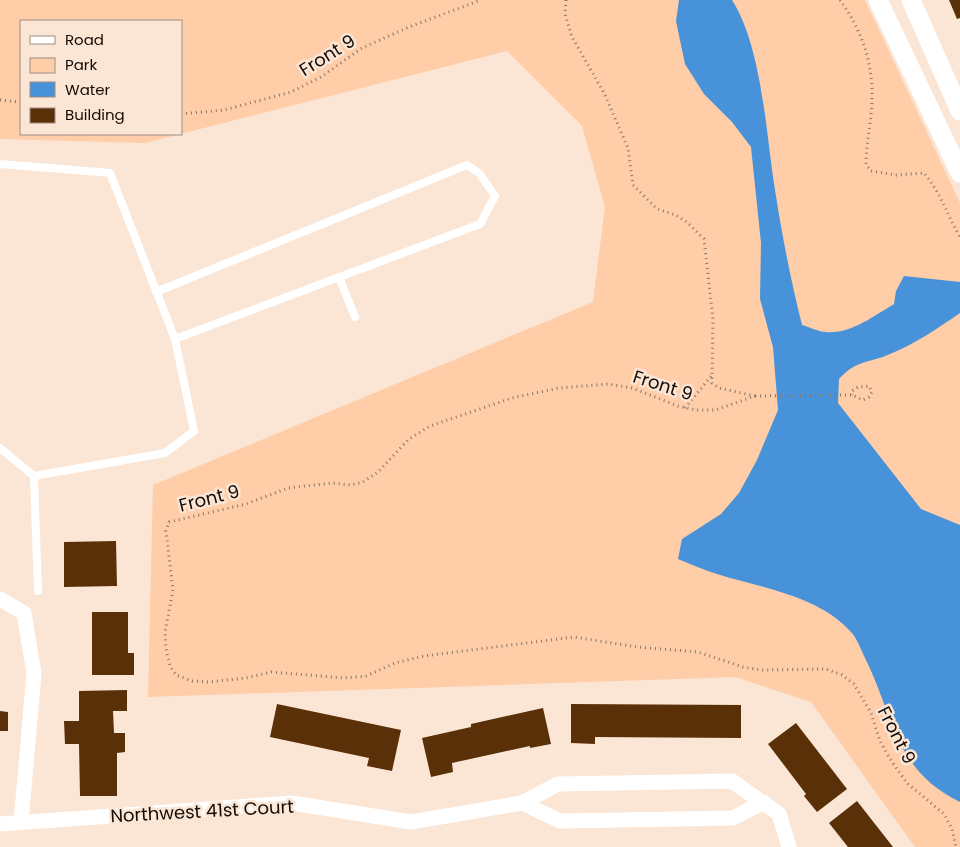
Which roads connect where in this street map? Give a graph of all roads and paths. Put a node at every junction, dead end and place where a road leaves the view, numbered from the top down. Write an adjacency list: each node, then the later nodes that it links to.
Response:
1 (482, 0): 9 (path, Front 9)
2 (566, 0): 18 (path, Front 9)
3 (840, 0): 13 (path)
4 (878, 0): 10 (street)
5 (911, 0): 8 (street)
6 (0, 100): 7 (path)
7 (20, 102)
8 (960, 111)
9 (182, 114)
10 (956, 153): 12 (street)
11 (0, 164): 15 (lane)
12 (960, 173)
13 (960, 237)
14 (339, 277): 15 (lane); 16 (lane); 17 (lane)
15 (156, 292): 17 (lane)
16 (355, 317)
17 (175, 339): 23 (lane)
18 (713, 374): 19 (path, Front 9); 21 (path)
19 (755, 396): 20 (path); 21 (path, Front 9)
20 (852, 396): 20 (path)
21 (685, 408): 31 (path, Front 9)
22 (0, 448): 23 (lane)
23 (34, 476): 24 (lane)
24 (38, 591)
25 (0, 599): 28 (street)
26 (764, 802): 27 (street); 27 (street, Northwest 41st Court); 30 (street, Northwest 41st Court)
27 (522, 803): 28 (street, Northwest 41st Court)
28 (22, 822): 29 (street, Northwest 41st Court)
29 (0, 824)
30 (789, 847)
31 (956, 847)

